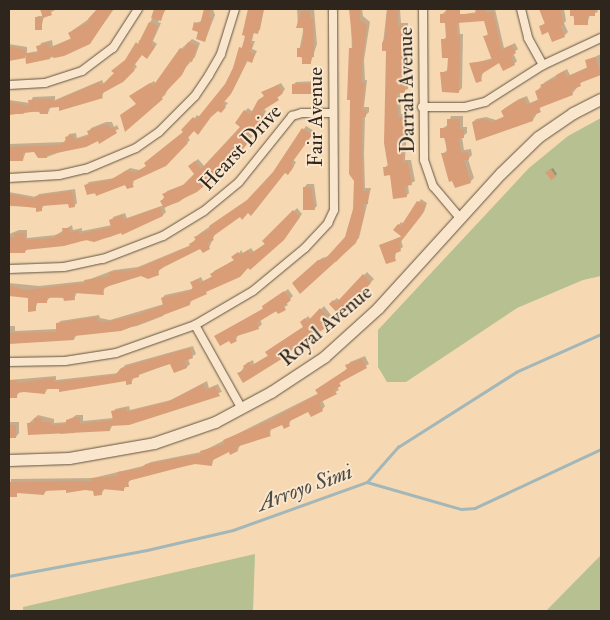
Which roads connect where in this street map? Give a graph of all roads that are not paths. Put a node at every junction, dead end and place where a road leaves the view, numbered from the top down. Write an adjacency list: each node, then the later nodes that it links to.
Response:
1 (138, 9): 8 (street)
2 (236, 9): 12 (street)
3 (333, 9): 11 (street, Fair Avenue)
4 (423, 9): 10 (street, Darrah Avenue)
5 (521, 9): 7 (street)
6 (601, 38): 7 (street)
7 (543, 65): 10 (street)
8 (9, 85)
9 (601, 99): 13 (main road, Royal Avenue)
10 (422, 107): 13 (street, Darrah Avenue)
11 (333, 113): 14 (street, Hearst Drive); 15 (street, Fair Avenue)
12 (9, 178)
13 (461, 219): 17 (main road, Royal Avenue)
14 (9, 269)
15 (195, 325): 16 (street); 17 (street)
16 (9, 362)
17 (242, 409): 18 (main road, Royal Avenue)
18 (9, 460)

